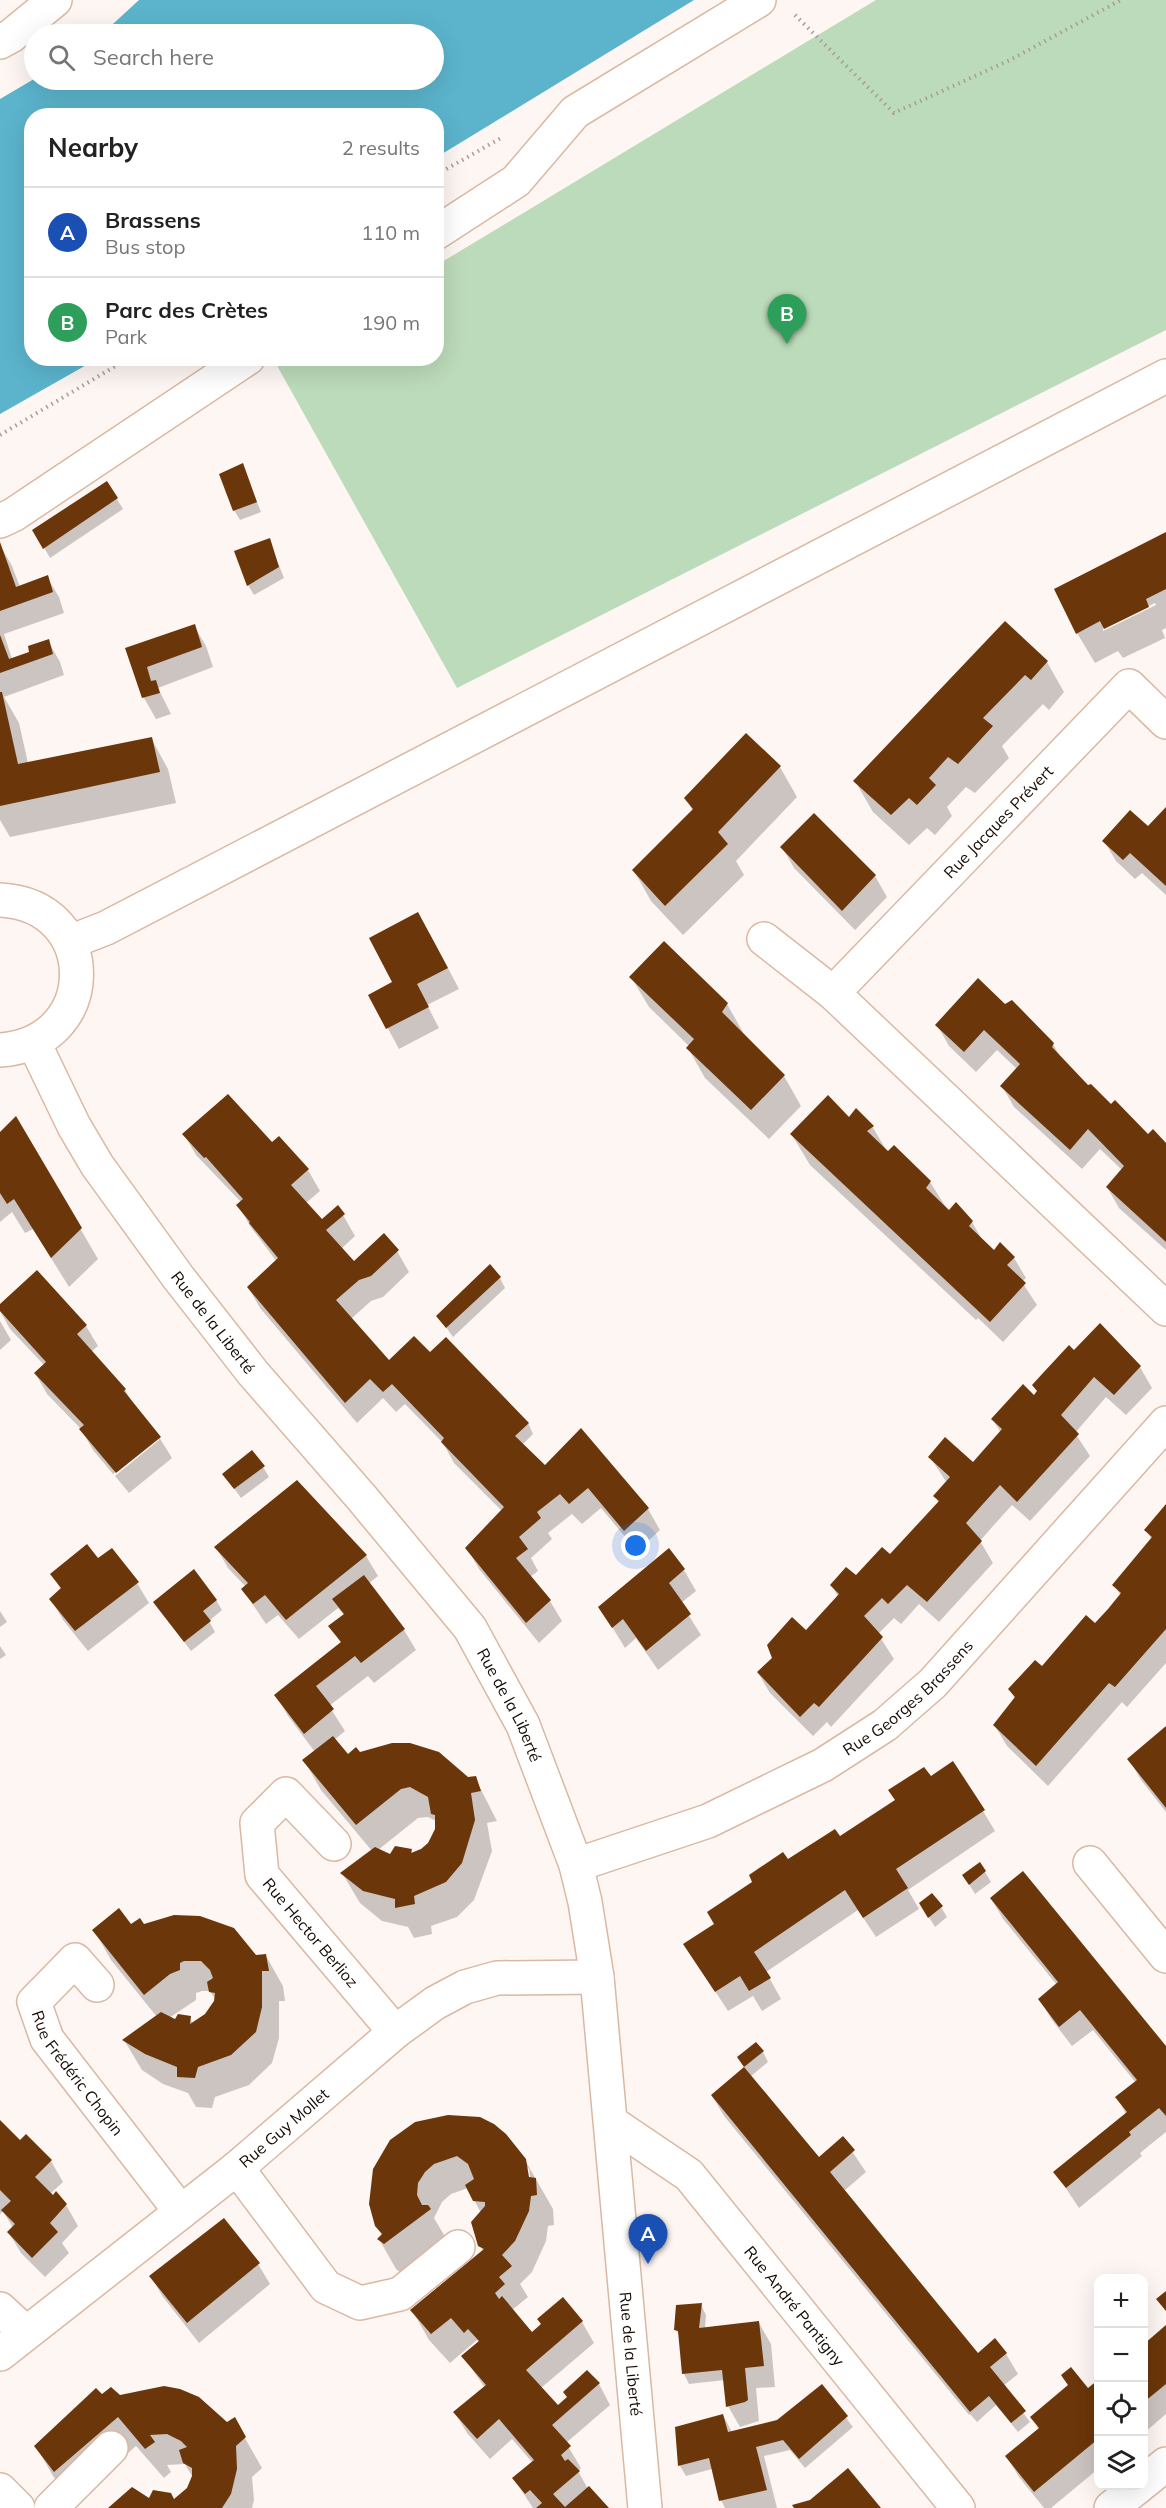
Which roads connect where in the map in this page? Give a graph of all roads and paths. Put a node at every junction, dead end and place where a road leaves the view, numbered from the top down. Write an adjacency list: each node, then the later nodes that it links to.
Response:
1 (55, 0): 4 (street)
2 (1120, 0): 3 (path)
3 (773, 4): 7 (street)
4 (26, 24)
5 (24, 25): 6 (street)
6 (0, 42)
7 (444, 229)
8 (116, 366): 11 (path)
9 (236, 366): 12 (street)
10 (1166, 376): 16 (street)
11 (0, 435)
12 (0, 521)
13 (1165, 719): 17 (street, Rue Jacques Prévert)
14 (0, 900): 16 (street)
15 (764, 939): 17 (street)
16 (70, 942): 18 (street)
17 (833, 993): 20 (street)
18 (34, 1042): 19 (street); 24 (street, Rue de la Liberté)
19 (0, 1050)
20 (1166, 1309)
21 (1166, 1423): 24 (street, Rue Georges Brassens)
22 (334, 1844): 28 (street, Rue Hector Berlioz)
23 (1090, 1863): 25 (street)
24 (576, 1865): 26 (street, Rue de la Liberté)
25 (1166, 1956)
26 (597, 1977): 28 (street, Rue Guy Mollet); 29 (street, Rue de la Liberté)
27 (97, 1985): 31 (street, Rue Frédéric Chopin)
28 (395, 2032): 30 (street, Rue Guy Mollet)
29 (612, 2123): 43 (street, Rue de la Liberté); 44 (street, Rue André Pantigny)
30 (237, 2168): 31 (street, Rue Guy Mollet); 32 (street)
31 (181, 2212): 34 (street, Rue Guy Mollet)
32 (458, 2247)
33 (0, 2309): 34 (street)
34 (26, 2333): 35 (street, Rue Guy Mollet)
35 (0, 2354)
36 (111, 2448): 42 (street)
37 (1166, 2464): 38 (street)
38 (1148, 2478)
39 (0, 2490): 41 (street)
40 (1134, 2490): 45 (street)
41 (18, 2508)
42 (51, 2508)
43 (645, 2508)
44 (958, 2508)
45 (1111, 2508)

